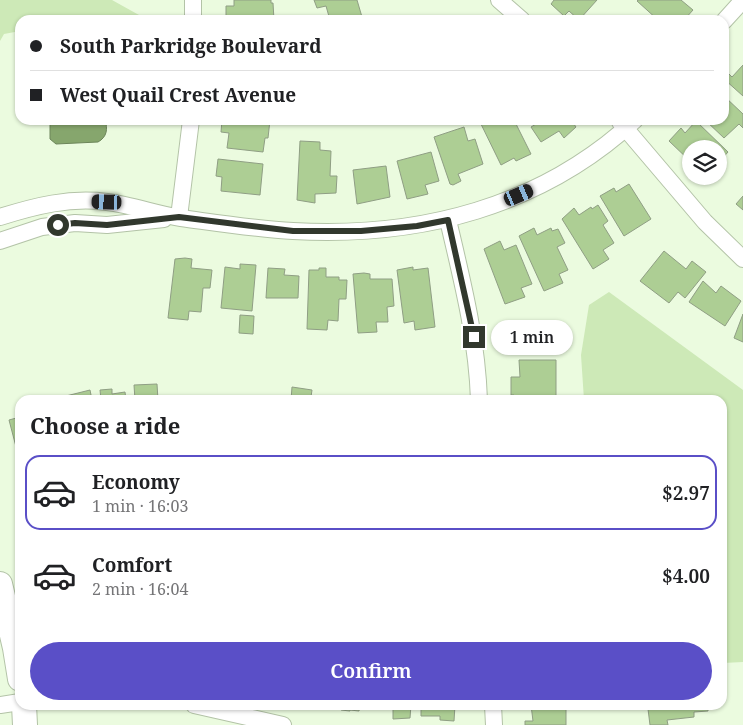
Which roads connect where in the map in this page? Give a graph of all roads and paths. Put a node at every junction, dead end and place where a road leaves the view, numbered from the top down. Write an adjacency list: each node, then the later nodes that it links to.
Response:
1 (193, 0): 4 (street)
2 (499, 0): 5 (street)
3 (743, 0): 6 (street)
4 (193, 15)
5 (516, 15)
6 (729, 15)
7 (190, 125): 11 (street)
8 (624, 125): 12 (street)
9 (628, 125): 14 (street)
10 (0, 217): 11 (street)
11 (179, 217): 12 (street); 13 (street)
12 (448, 220): 15 (street)
13 (0, 241)
14 (743, 259)
15 (480, 395)
16 (0, 584): 17 (street)
17 (15, 648)
18 (15, 703): 19 (street)
19 (0, 705)
20 (24, 710): 24 (street)
21 (214, 710): 23 (street)
22 (493, 710): 26 (street)
23 (266, 723): 25 (street)
24 (25, 725)
25 (283, 725)
26 (494, 725)

